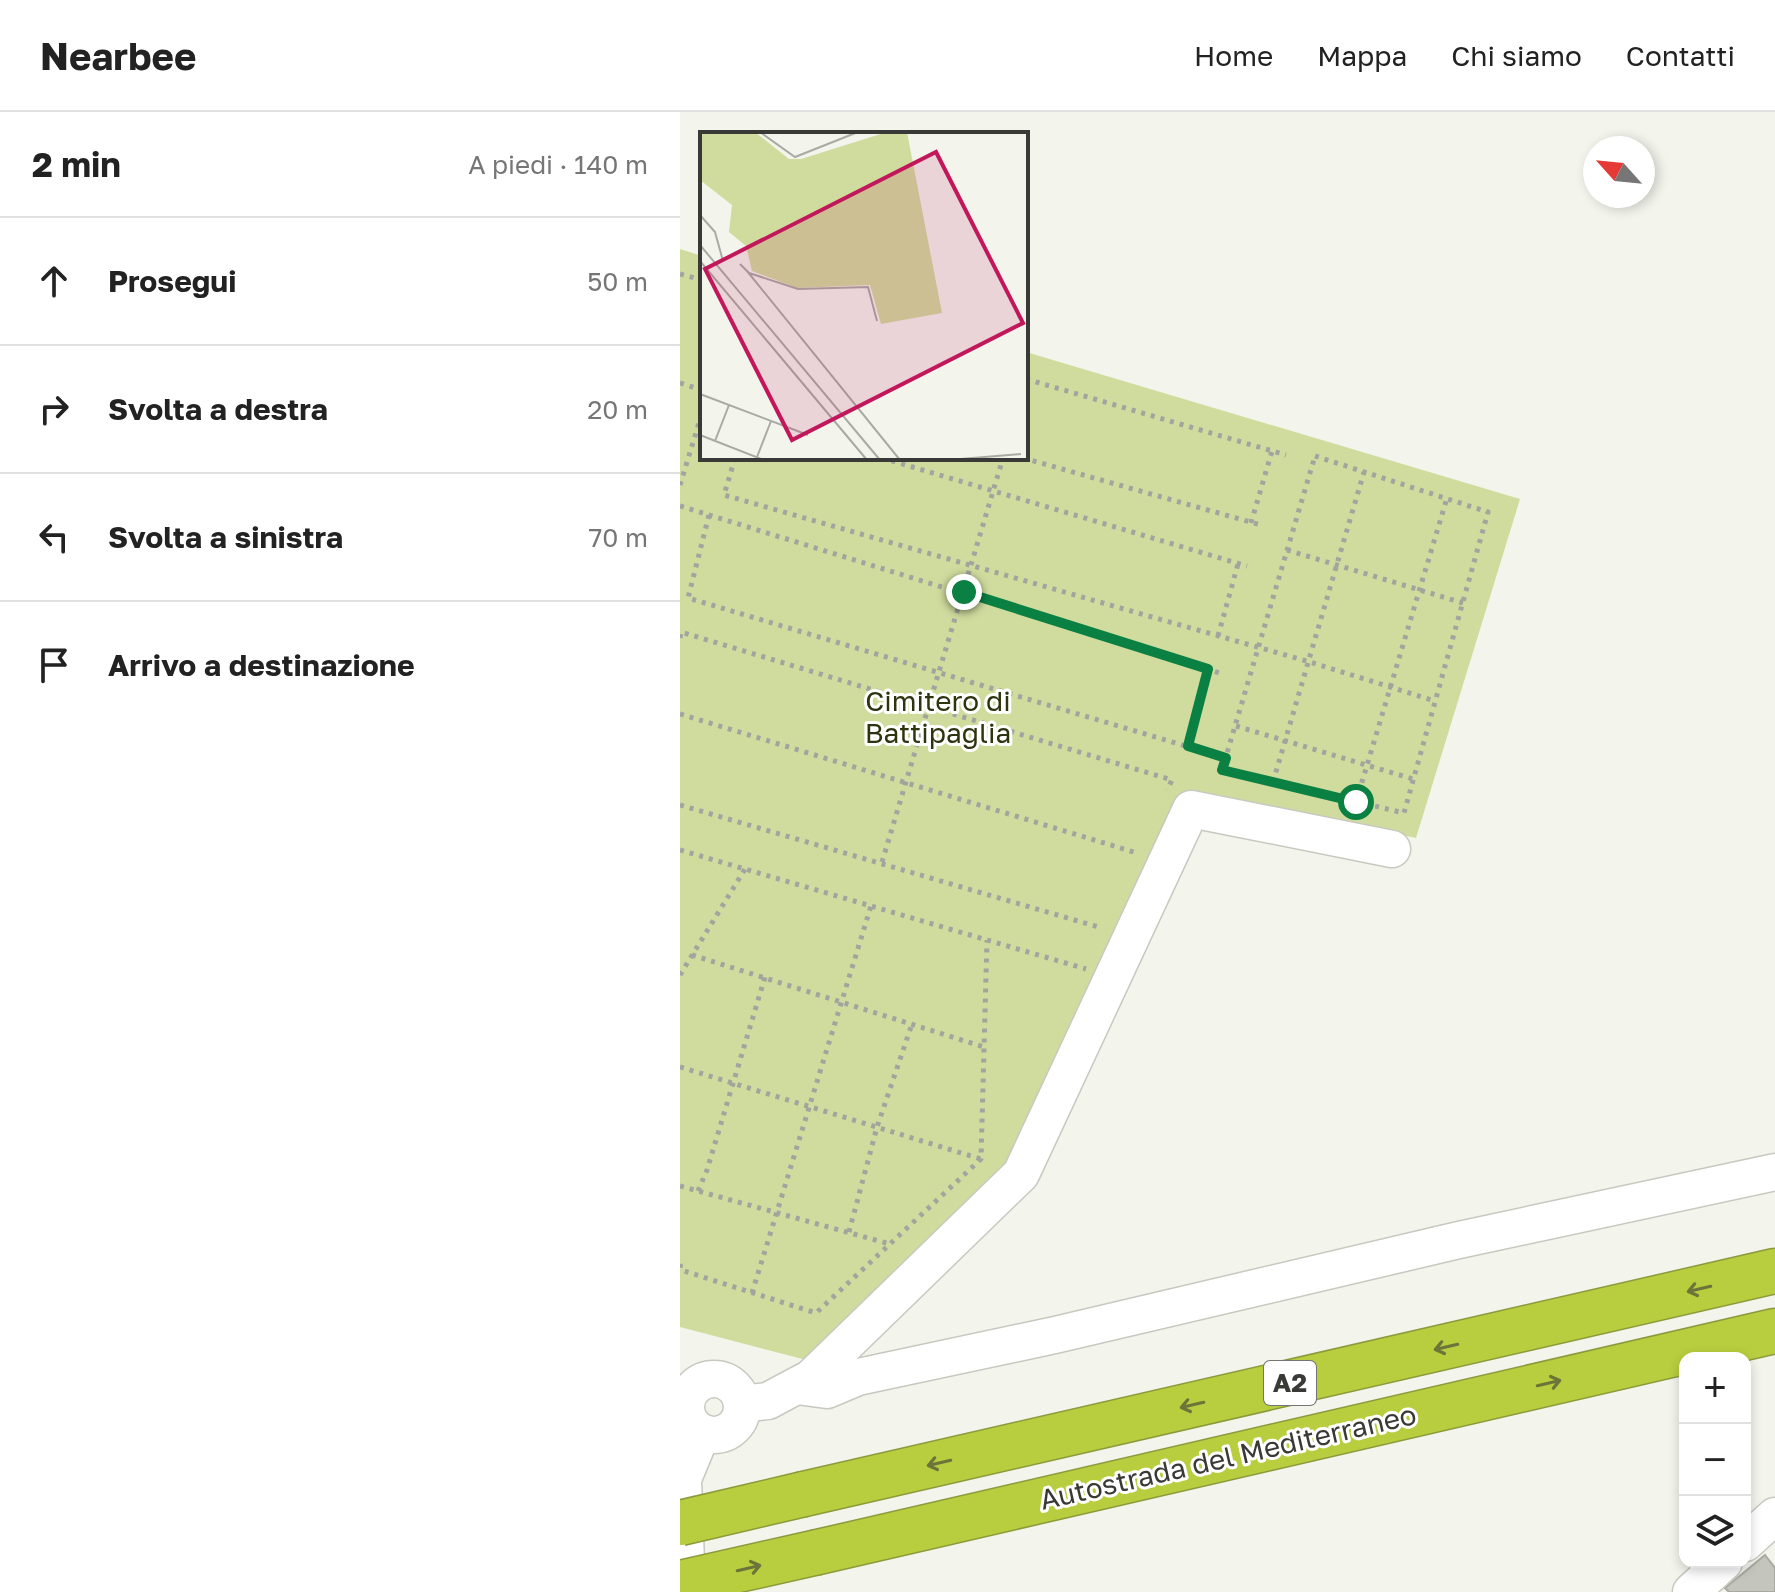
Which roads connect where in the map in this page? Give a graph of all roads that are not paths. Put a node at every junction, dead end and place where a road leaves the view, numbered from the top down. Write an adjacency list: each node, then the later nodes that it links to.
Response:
1 (1392, 849): 6 (street)
2 (1775, 1172): 6 (street)
3 (1775, 1271): 11 (highway, Autostrada del Mediterraneo / A2, one-way to 11, bridge)
4 (1775, 1331): 14 (highway, Autostrada del Mediterraneo / A2, one-way to 4, bridge)
5 (686, 1379): 7 (street); 8 (street)
6 (804, 1382): 7 (street)
7 (742, 1404): 8 (street)
8 (702, 1433): 9 (street)
9 (681, 1479): 15 (street)
10 (1775, 1516): 12 (street)
11 (680, 1523)
12 (1751, 1538)
13 (1717, 1568): 16 (street)
14 (680, 1583)
15 (687, 1592)
16 (1691, 1592)

